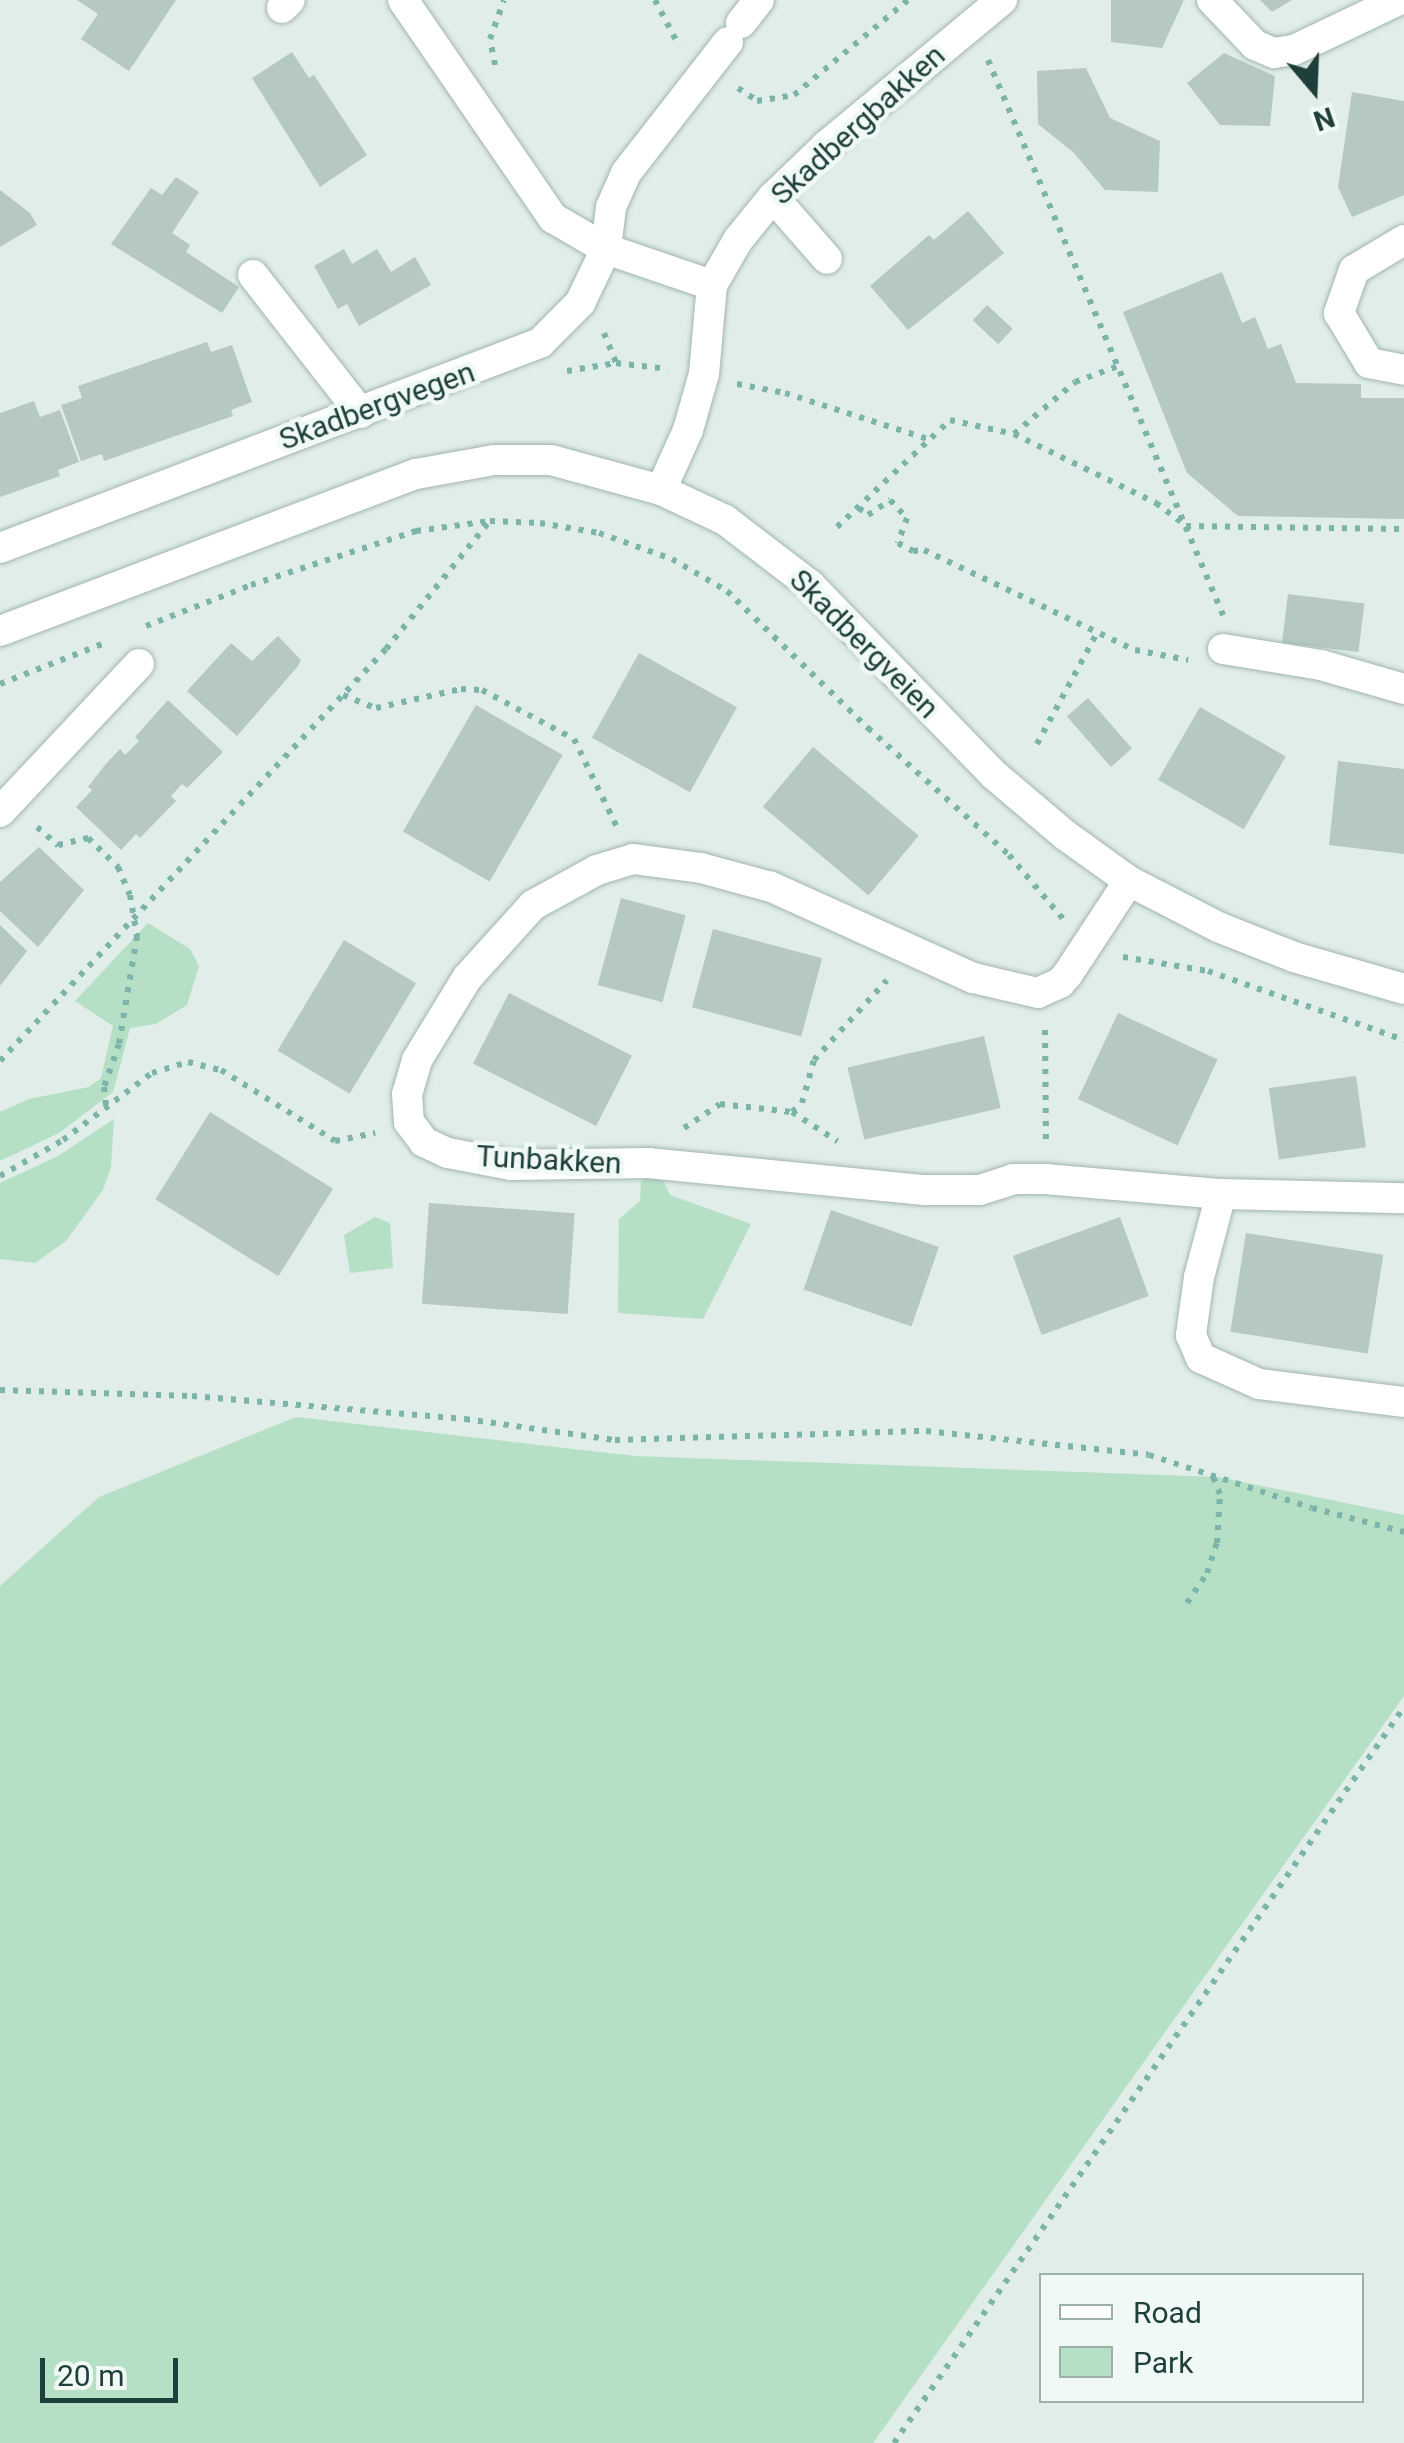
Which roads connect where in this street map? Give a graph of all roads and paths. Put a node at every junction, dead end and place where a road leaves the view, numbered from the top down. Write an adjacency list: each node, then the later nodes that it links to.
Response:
1 (402, 0): 11 (street)
2 (504, 0): 11 (path)
3 (655, 0): 10 (path)
4 (908, 0): 10 (path)
5 (1002, 0): 12 (street, Skadbergbakken)
6 (1212, 0): 7 (street)
7 (1400, 0)
8 (742, 22): 10 (street, Skadbergvegen)
9 (985, 54): 18 (path)
10 (710, 68): 14 (street, Skadbergvegen)
11 (466, 96): 14 (street)
12 (774, 197): 15 (street); 17 (street, Skadbergbakken)
13 (1404, 240): 19 (street)
14 (606, 249): 17 (street); 21 (street, Skadbergvegen)
15 (827, 259)
16 (253, 275): 21 (street)
17 (712, 286): 24 (street, Skadbergbakken)
18 (1121, 365): 22 (path); 27 (path)
19 (1404, 370)
20 (735, 384): 23 (path)
21 (361, 413): 30 (street, Skadbergvegen)
22 (1014, 434): 23 (path); 27 (path)
23 (931, 440): 25 (path)
24 (661, 490): 33 (street, Skadbergveien); 44 (street, Skadbergveien)
25 (859, 508): 28 (path); 32 (path)
26 (490, 521): 31 (path); 36 (path); 40 (path)
27 (1186, 526): 29 (path); 35 (path)
28 (837, 528)
29 (1404, 530)
30 (0, 548)
31 (144, 628)
32 (1098, 631): 35 (path); 41 (path)
33 (0, 632)
34 (108, 642): 38 (path)
35 (1223, 649): 39 (street)
36 (801, 658)
37 (140, 664): 42 (street)
38 (0, 684)
39 (1404, 689)
40 (343, 695): 43 (path); 45 (path)
41 (1038, 744)
42 (6, 807): 45 (path)
43 (633, 860): 46 (street); 53 (street)
44 (1130, 881): 46 (street); 47 (street, Skadbergveien)
45 (134, 920): 49 (path); 50 (path)
46 (912, 953): 52 (path)
47 (1404, 989)
48 (1045, 1025): 51 (path)
49 (0, 1060)
50 (106, 1108): 53 (path); 56 (path)
51 (1047, 1110)
52 (792, 1112): 54 (path); 55 (path)
53 (410, 1122): 55 (street, Tunbakken)
54 (822, 1133)
55 (648, 1164): 57 (street, Tunbakken)
56 (0, 1176)
57 (1220, 1194): 58 (street, Tunbakken); 60 (street)
58 (1404, 1198)
59 (0, 1390): 61 (path)
60 (1404, 1402)
61 (1212, 1472): 62 (path); 63 (path)
62 (1404, 1532)
63 (1187, 1602)
64 (1404, 1708): 65 (path)
65 (894, 2443)

